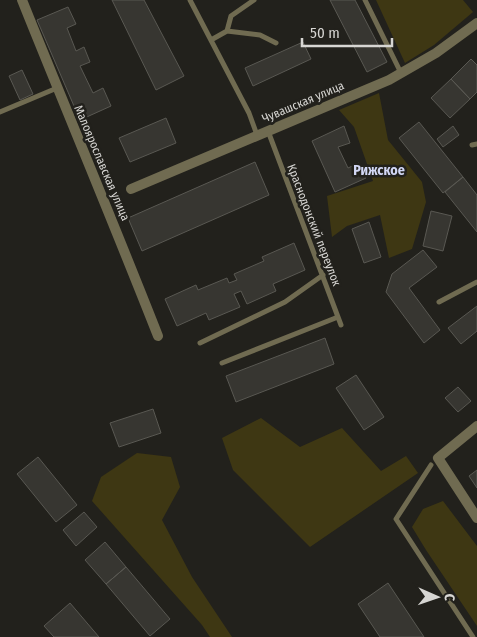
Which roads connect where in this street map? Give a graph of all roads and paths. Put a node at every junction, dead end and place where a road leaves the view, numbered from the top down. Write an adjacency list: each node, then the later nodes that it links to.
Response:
1 (22, 0): 10 (street, Малоярославская улица)
2 (190, 0): 7 (lane)
3 (254, 0): 6 (lane)
4 (366, 0): 9 (lane)
5 (477, 23): 9 (street, Чувашская улица)
6 (227, 32): 7 (lane); 8 (lane)
7 (211, 40): 13 (lane)
8 (276, 43)
9 (401, 73): 12 (street, Чувашская улица)
10 (57, 88): 11 (lane); 20 (street, Малоярославская улица)
11 (0, 112)
12 (268, 131): 13 (street, Чувашская улица); 15 (lane, Краснодонский переулок)
13 (257, 136): 14 (street, Чувашская улица)
14 (131, 189)
15 (323, 275): 18 (lane, Краснодонский переулок); 21 (lane)
16 (477, 282): 17 (lane)
17 (439, 302)
18 (338, 317): 19 (lane, Краснодонский переулок); 22 (lane)
19 (341, 326)
20 (158, 336)
21 (200, 343)
22 (222, 363)
23 (477, 426): 24 (street)
24 (434, 461): 25 (street); 26 (lane)
25 (477, 518)
26 (473, 637)

